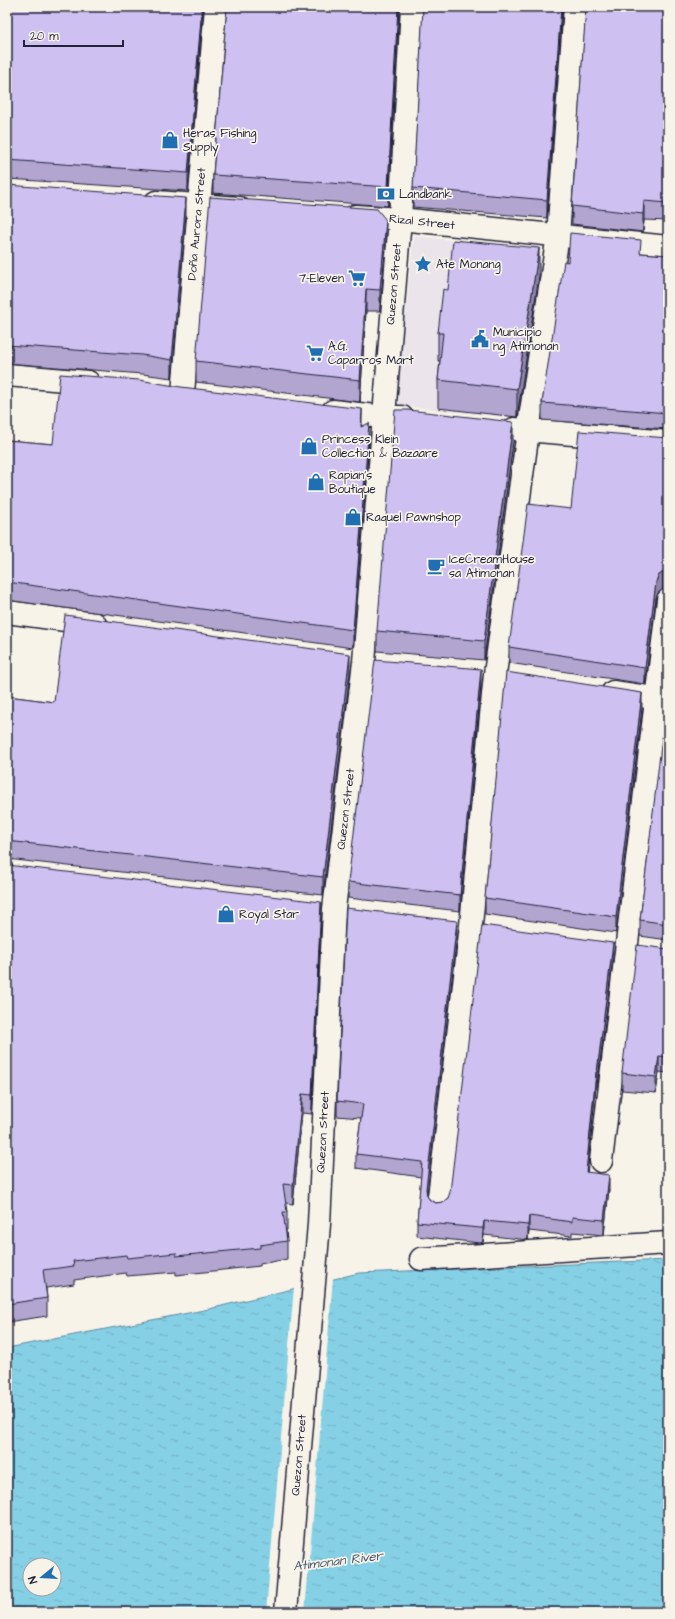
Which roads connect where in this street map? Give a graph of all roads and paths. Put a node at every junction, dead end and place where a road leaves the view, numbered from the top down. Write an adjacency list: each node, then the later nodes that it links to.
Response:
1 (216, 7): 5 (street, Doña Aurora Street)
2 (412, 7): 8 (street, Quezon Street)
3 (575, 7): 9 (street)
4 (137, 200): 5 (street)
5 (199, 205): 6 (street); 13 (street, Doña Aurora Street)
6 (260, 209)
7 (338, 215): 8 (street, Rizal Street)
8 (400, 219): 9 (street, Rizal Street); 15 (street, Quezon Street)
9 (558, 235): 10 (street, Rizal Street); 18 (street)
10 (668, 247)
11 (7, 375): 12 (street)
12 (109, 383)
13 (206, 396)
14 (314, 408): 15 (street)
15 (384, 417): 16 (street); 24 (street, Quezon Street)
16 (425, 419)
17 (496, 427): 18 (street)
18 (528, 431): 19 (street); 26 (street)
19 (668, 442)
20 (668, 600): 29 (street)
21 (7, 612): 22 (street)
22 (116, 627)
23 (341, 659): 24 (street)
24 (372, 663): 31 (street, Quezon Street)
25 (472, 672): 26 (street)
26 (495, 674): 27 (street); 34 (street)
27 (518, 677)
28 (594, 689): 29 (street)
29 (662, 699): 36 (street)
30 (311, 906): 31 (street)
31 (334, 909): 32 (street); 40 (street, Quezon Street)
32 (357, 912)
33 (448, 922): 34 (street)
34 (471, 925): 35 (street); 37 (street)
35 (494, 928)
36 (601, 1161)
37 (438, 1205)
38 (668, 1243): 39 (street)
39 (421, 1259)
40 (286, 1612)

